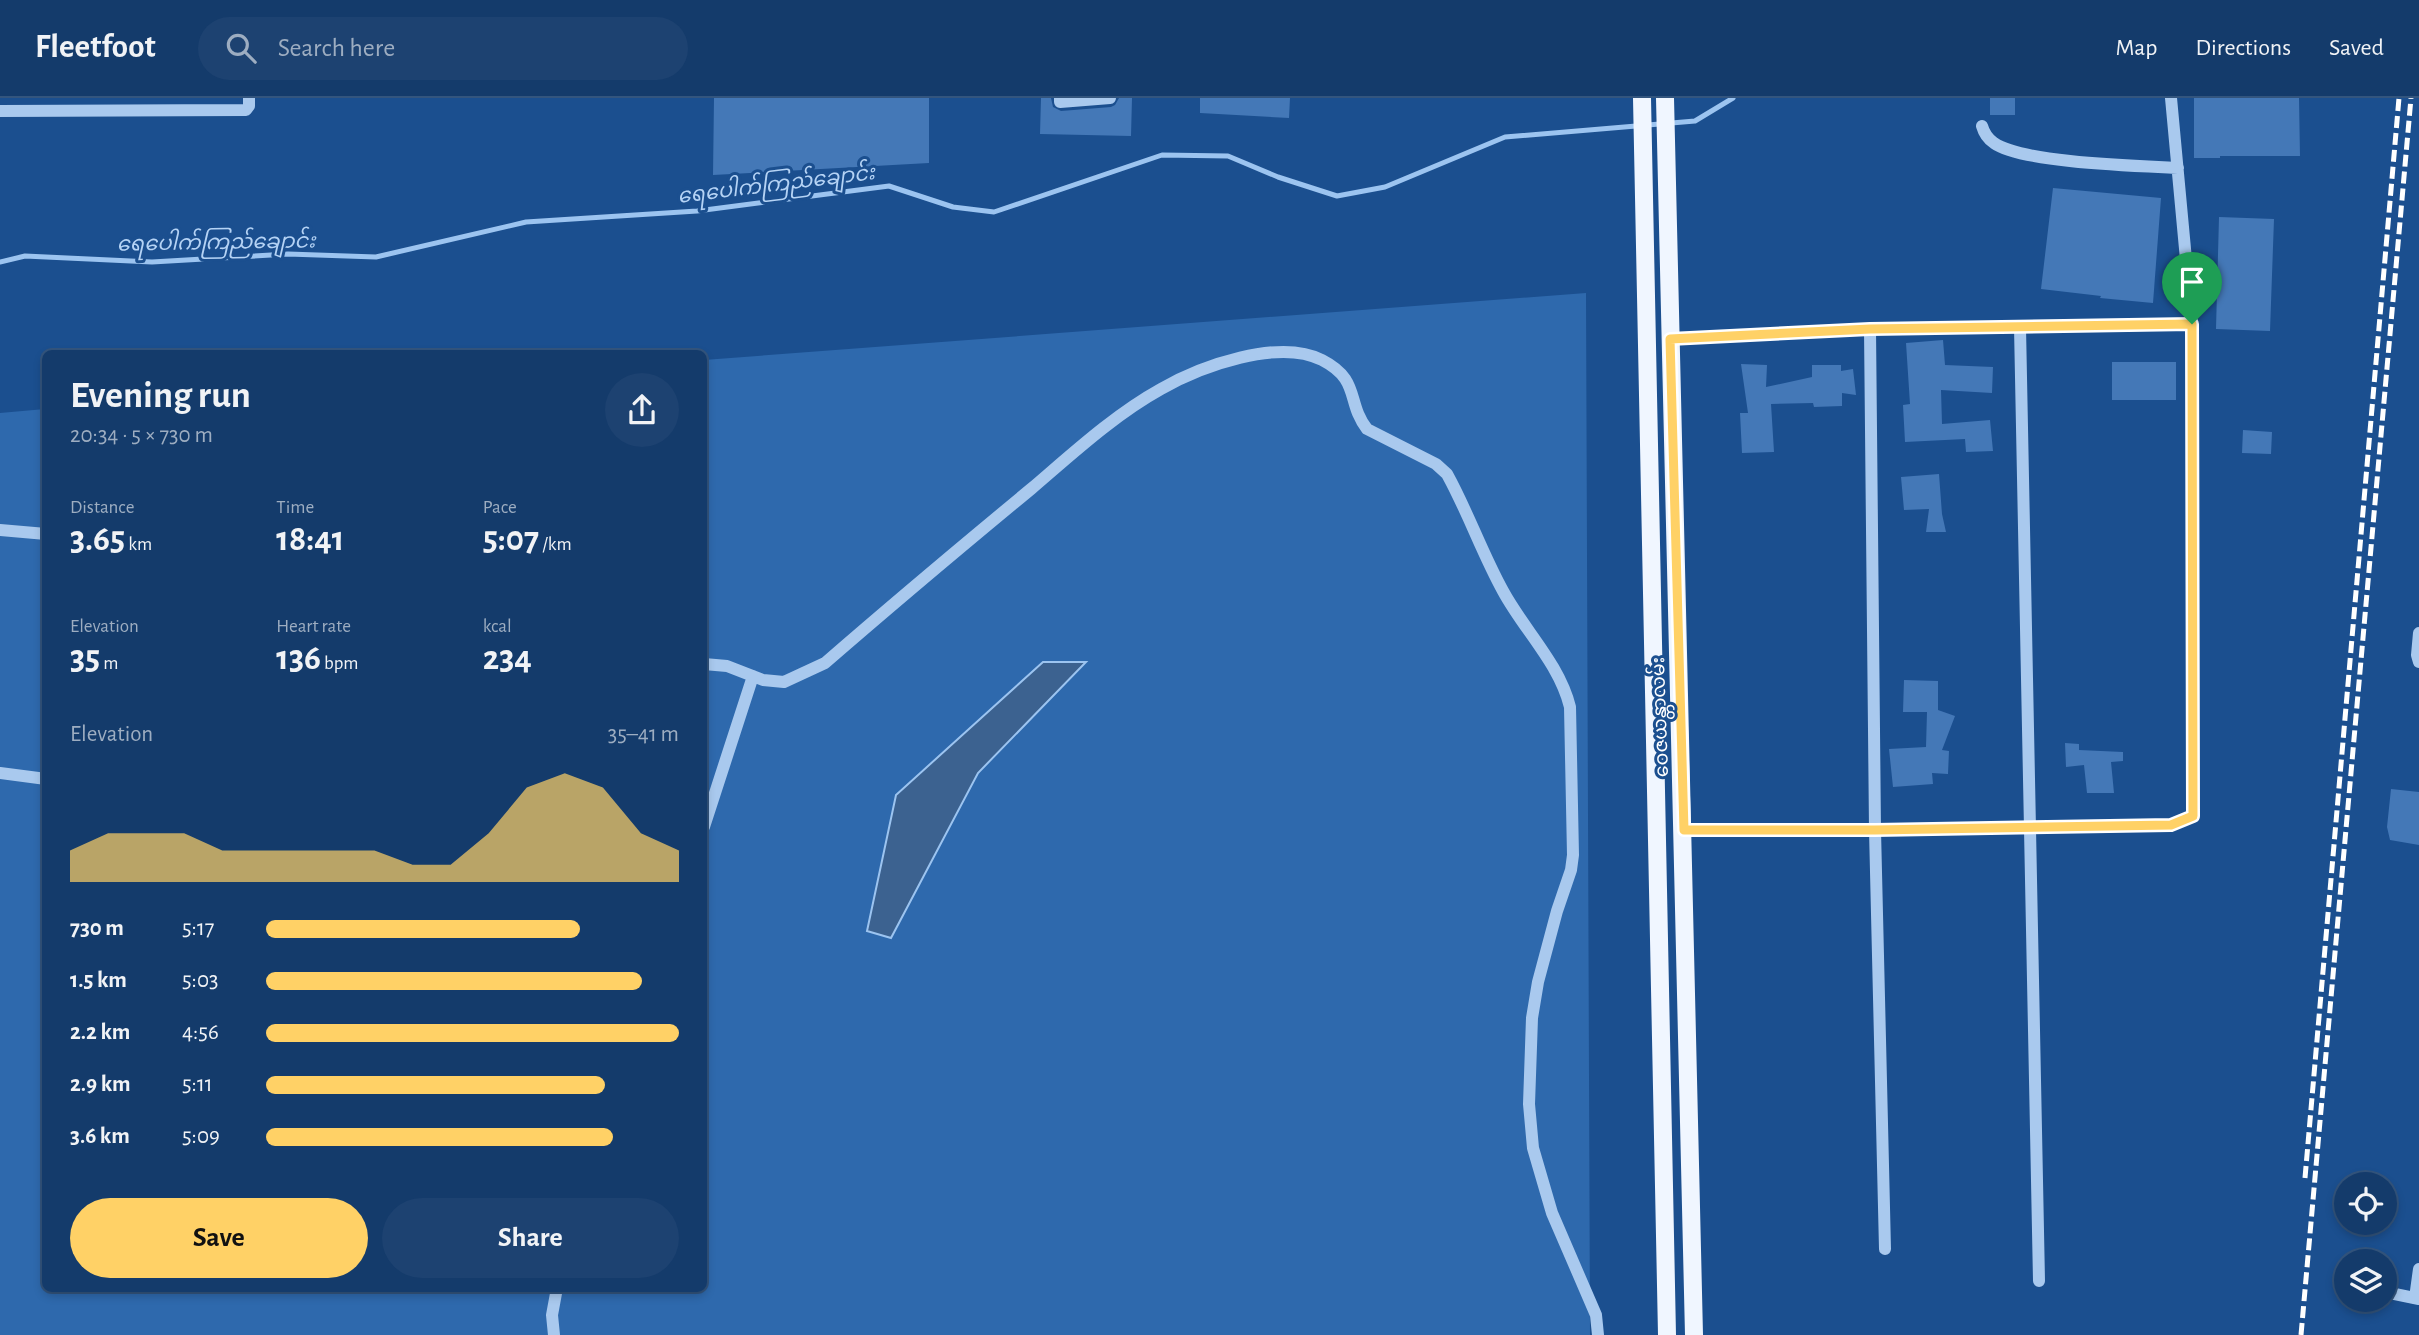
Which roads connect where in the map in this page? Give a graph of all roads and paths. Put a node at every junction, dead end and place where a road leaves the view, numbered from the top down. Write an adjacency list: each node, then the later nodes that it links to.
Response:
1 (1060, 98): 2 (street)
2 (1110, 98)
3 (1642, 98): 34 (main road, ဝေဇယန္တာလမ်း)
4 (1665, 98): 13 (main road, ဝေဇယန္တာလမ်း)
5 (2171, 98): 9 (street)
6 (248, 103): 7 (street)
7 (0, 111)
8 (1982, 126): 9 (street)
9 (2178, 168): 10 (street)
10 (2192, 324): 11 (street); 23 (street)
11 (2020, 327): 12 (street); 23 (street)
12 (1870, 329): 13 (street); 25 (street)
13 (1670, 339): 24 (main road, ဝေဇယန္တာလမ်း)
14 (0, 530): 15 (street)
15 (42, 534)
16 (2419, 633): 17 (street)
17 (2418, 662)
18 (707, 664): 19 (street)
19 (753, 676): 22 (street); 33 (street)
20 (0, 773): 21 (street)
21 (42, 778)
22 (707, 818)
23 (2030, 828): 25 (street); 28 (street)
24 (1684, 830): 25 (street); 35 (main road, ဝေဇယန္တာလမ်း)
25 (1875, 830): 26 (street)
26 (1885, 1249)
27 (2419, 1269): 31 (street)
28 (2039, 1281)
29 (556, 1292): 32 (street)
30 (2397, 1295): 31 (street)
31 (2417, 1299)
32 (554, 1335)
33 (1598, 1335)
34 (1667, 1335)
35 (1694, 1335)

